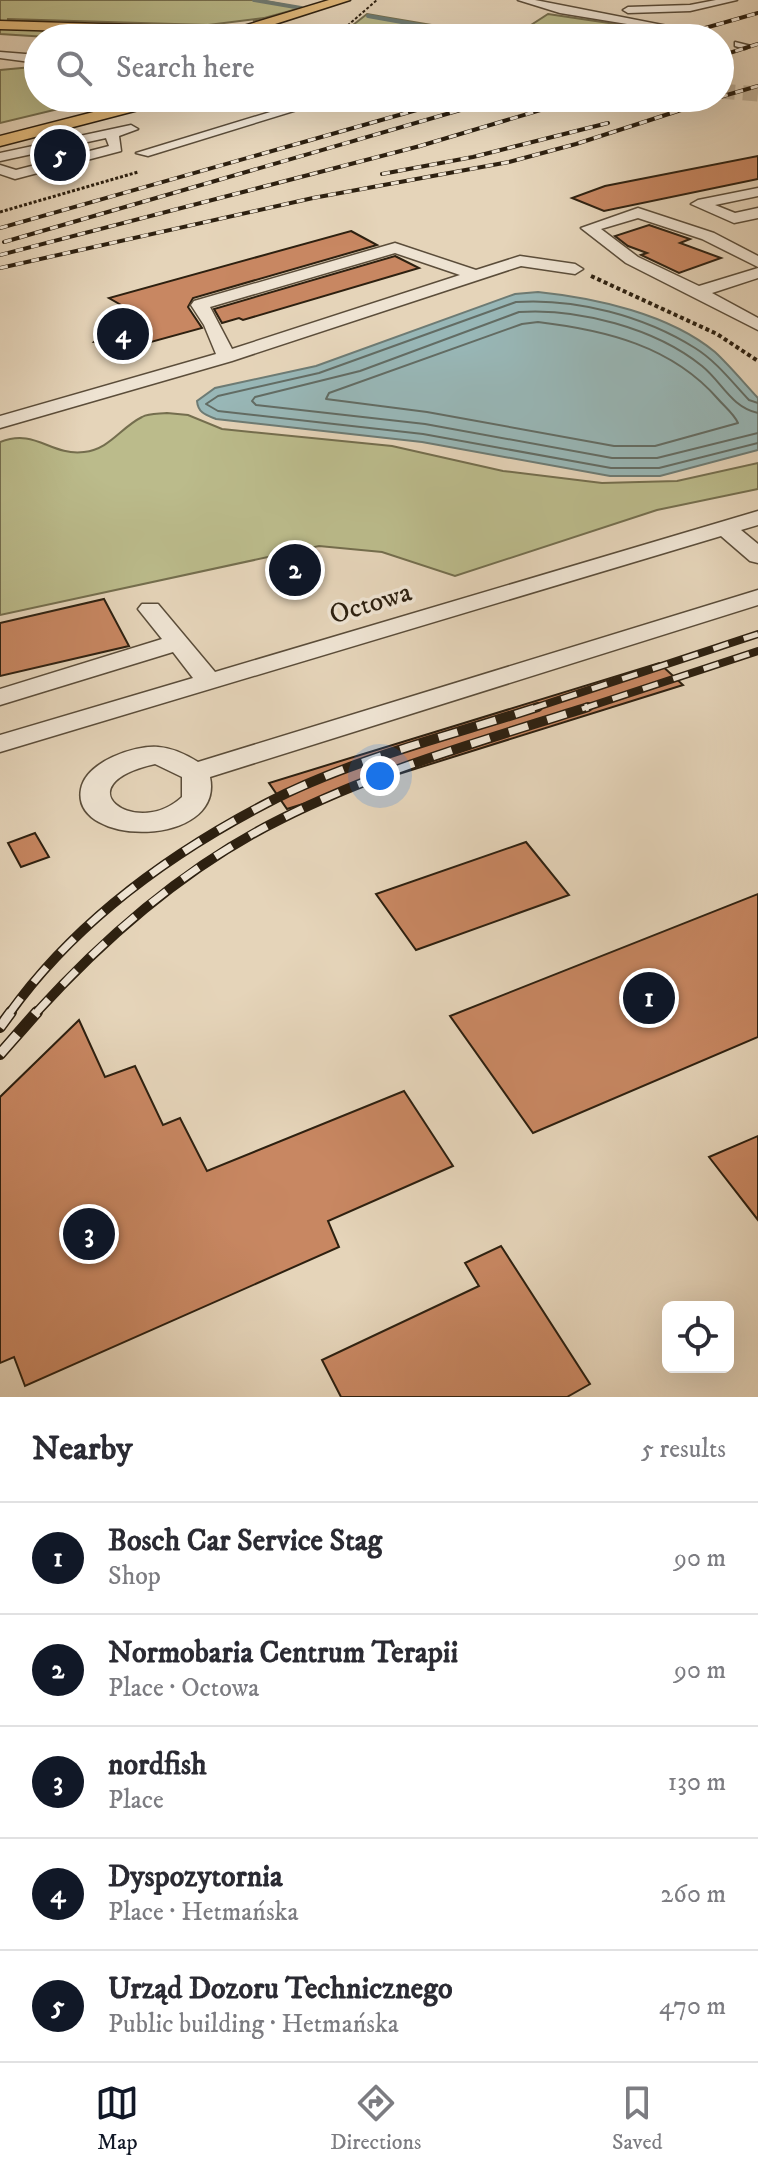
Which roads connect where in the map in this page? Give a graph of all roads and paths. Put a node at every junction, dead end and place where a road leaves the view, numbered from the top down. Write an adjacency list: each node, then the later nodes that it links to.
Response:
1 (343, 0): 6 (main road)
2 (363, 0): 10 (main road)
3 (377, 0): 11 (path)
4 (523, 0): 7 (street)
5 (732, 0): 7 (street)
6 (309, 13): 8 (main road); 9 (main road)
7 (591, 15): 12 (street)
8 (270, 24)
9 (330, 24)
10 (338, 24)
11 (339, 24)
12 (650, 24)
13 (0, 25): 14 (main road)
14 (24, 26)
15 (0, 37): 16 (main road)
16 (24, 38)
17 (24, 52): 18 (street)
18 (4, 56): 19 (street)
19 (24, 58)
20 (81, 112): 25 (main road)
21 (109, 112): 24 (main road)
22 (135, 112): 24 (main road)
23 (282, 112): 27 (street)
24 (109, 123): 26 (main road); 27 (street); 28 (street); 29 (street)
25 (0, 132)
26 (0, 141)
27 (143, 153): 30 (street)
28 (0, 157)
29 (0, 169)
30 (138, 172): 32 (path)
31 (758, 192): 33 (street)
32 (0, 212)
33 (758, 213)
34 (758, 262): 38 (street)
35 (575, 269): 37 (street); 41 (path)
36 (758, 273): 38 (street)
37 (476, 275): 40 (street); 40 (street)
38 (698, 292): 39 (street)
39 (758, 325)
40 (226, 357): 42 (street)
41 (758, 361)
42 (0, 422)
43 (758, 518): 44 (street, Octowa)
44 (725, 528): 45 (street); 49 (street, Octowa)
45 (758, 556)
46 (758, 597): 52 (street)
47 (150, 609): 48 (street)
48 (178, 642): 49 (street); 50 (street)
49 (210, 682): 51 (street, Octowa)
50 (0, 697)
51 (0, 744)
52 (195, 772)

